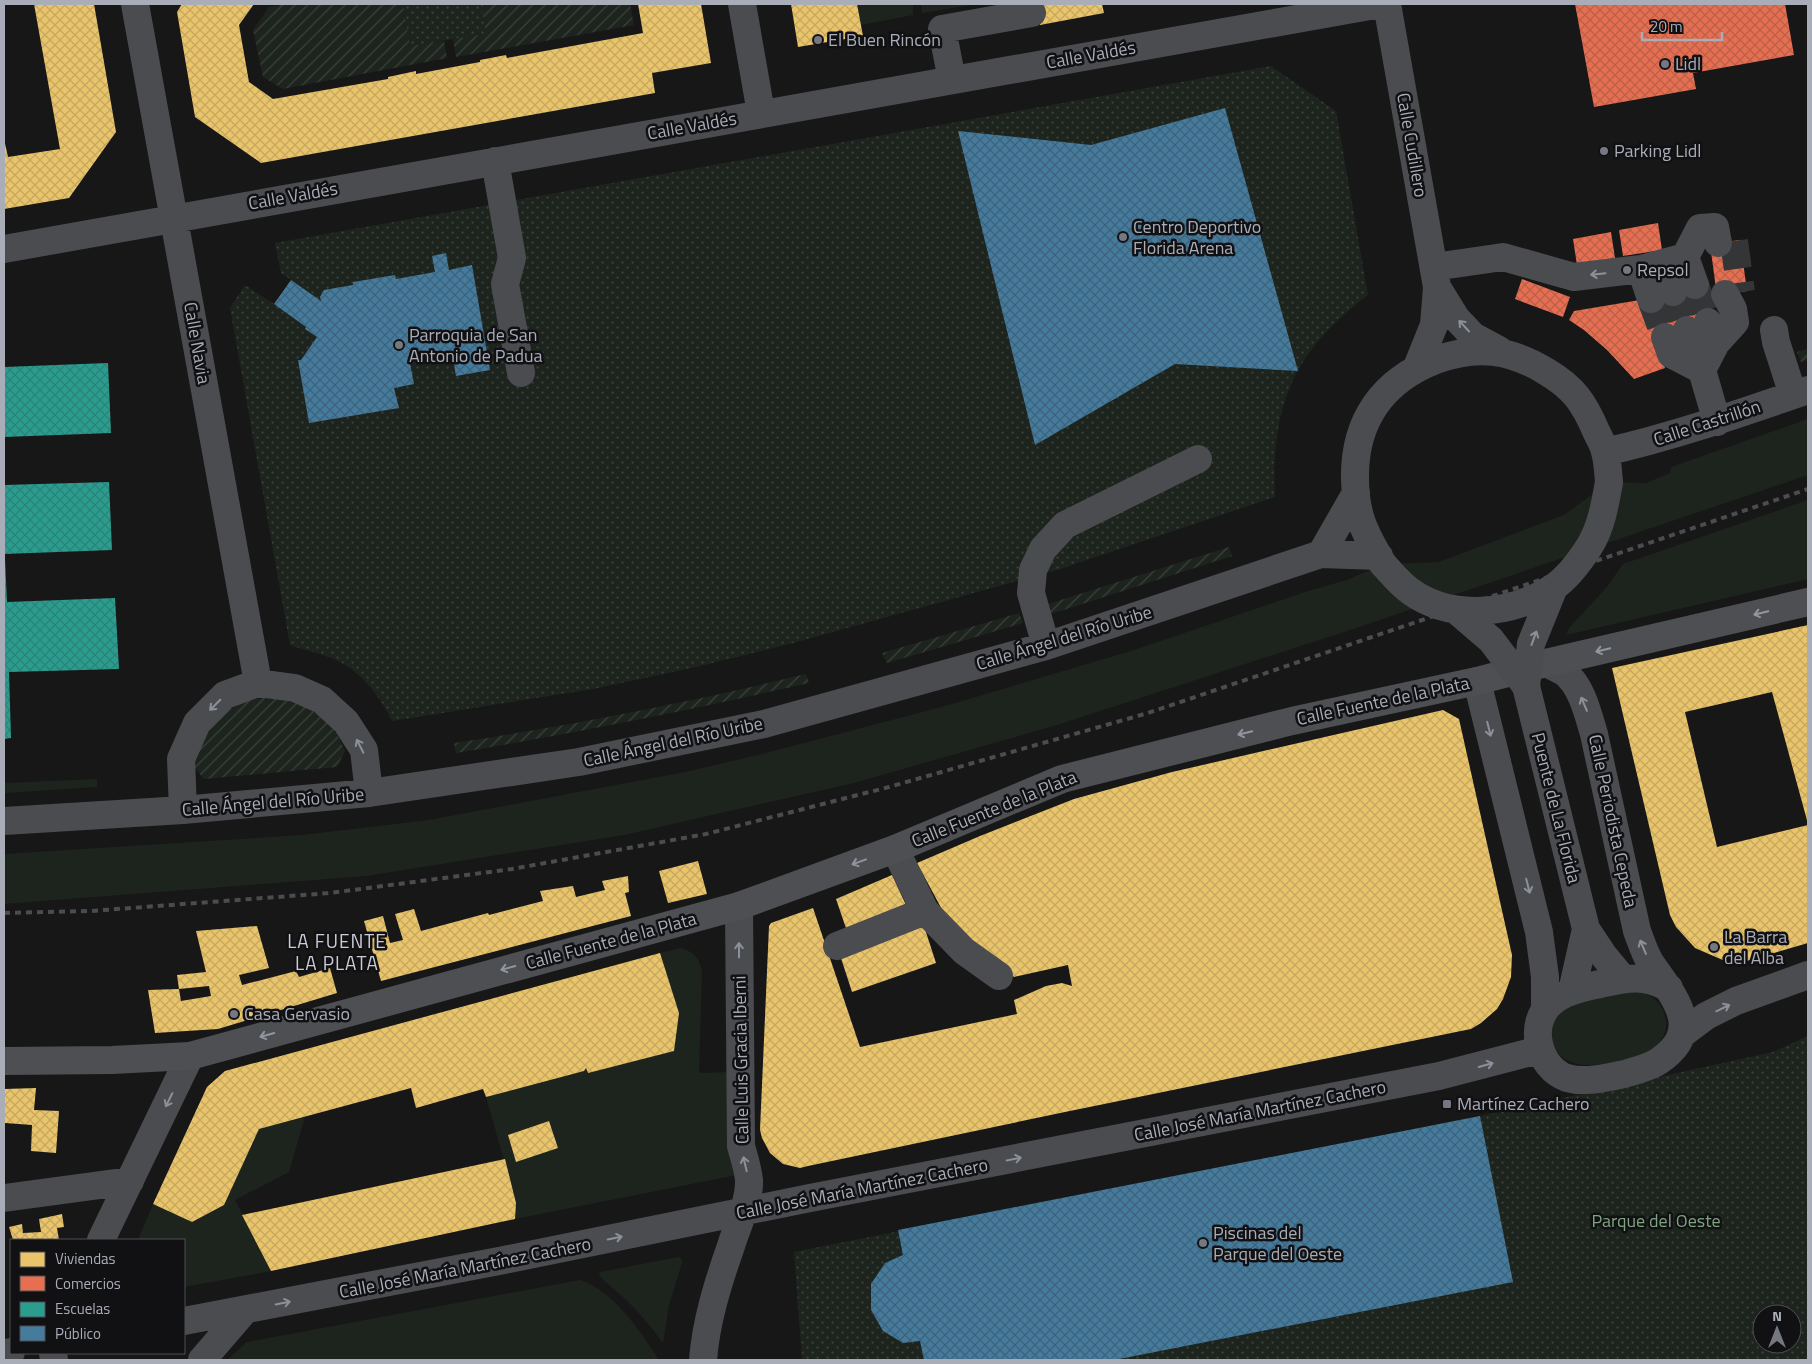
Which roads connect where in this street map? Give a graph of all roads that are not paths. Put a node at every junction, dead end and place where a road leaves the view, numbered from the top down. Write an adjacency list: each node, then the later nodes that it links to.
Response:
1 (135, 4): 9 (street, Calle Navia)
2 (742, 4): 7 (street)
3 (1381, 4): 6 (street, Calle Valdés)
4 (1387, 4): 13 (street, Calle Cudillero)
5 (1032, 13): 6 (street)
6 (952, 80): 7 (street, Calle Valdés)
7 (762, 113): 8 (street, Calle Valdés)
8 (495, 161): 9 (street, Calle Valdés); 20 (street)
9 (174, 218): 11 (street, Calle Valdés); 34 (street, Calle Navia)
10 (1722, 237): 12 (street)
11 (4, 249)
12 (1663, 263): 12 (street); 13 (street, one-way to 13)
13 (1435, 277): 17 (street, Calle Cudillero, one-way to 13); 18 (street, Calle Cudillero)
14 (1733, 298): 16 (street)
15 (1774, 330): 21 (street)
16 (1694, 333): 19 (street); 19 (street)
17 (1503, 352): 18 (street); 23 (street)
18 (1417, 368): 25 (street)
19 (1702, 370): 22 (street)
20 (521, 373)
21 (1801, 392): 22 (street, Calle Castrillón)
22 (1716, 422): 23 (street, Calle Castrillón)
23 (1605, 452): 28 (street, bridge)
24 (1198, 459): 31 (street)
25 (1356, 493): 26 (street); 27 (street)
26 (1321, 554): 27 (street, Calle Ángel del Río Uribe); 31 (street, Calle Ángel del Río Uribe)
27 (1381, 560): 30 (street, bridge)
28 (1554, 587): 30 (street, bridge); 35 (street, Puente de La Florida, one-way to 28, bridge)
29 (1808, 602): 32 (main road, Calle Fuente de la Plata, one-way to 32)
30 (1456, 610): 35 (street, Puente de La Florida, bridge)
31 (1046, 646): 36 (street, Calle Ángel del Río Uribe)
32 (1546, 663): 33 (main road, Calle Fuente de la Plata); 47 (street, Calle Periodista Cepeda, one-way to 32)
33 (1478, 681): 39 (main road, Calle Fuente de la Plata, one-way to 39); 49 (street, one-way to 49)
34 (258, 683): 36 (street, one-way to 34); 37 (street, one-way to 37)
35 (1526, 686): 42 (street, Puente de La Florida)
36 (369, 793): 37 (street, Calle Ángel del Río Uribe)
37 (183, 810): 38 (street, Calle Ángel del Río Uribe)
38 (4, 821)
39 (895, 849): 40 (main road, Calle Fuente de la Plata, one-way to 40); 41 (street)
40 (739, 906): 52 (main road, Calle Fuente de la Plata, one-way to 52); 56 (street, Calle Luis Gracia Iberni, one-way to 40)
41 (925, 911): 43 (street); 45 (street)
42 (1586, 929): 46 (street, Puente de La Florida); 48 (street, Puente de La Florida)
43 (837, 946)
44 (1808, 975): 50 (street, one-way to 44)
45 (999, 976)
46 (1623, 979): 47 (street); 48 (street)
47 (1669, 988): 50 (street)
48 (1572, 991): 49 (street)
49 (1546, 1008): 51 (street)
50 (1682, 1034): 51 (street)
51 (1539, 1050): 56 (street, Calle José María Martínez Cachero, one-way to 51)
52 (190, 1056): 53 (main road, Calle Fuente de la Plata); 54 (street, one-way to 54)
53 (4, 1061)
54 (130, 1181): 55 (street); 57 (street)
55 (4, 1198)
56 (744, 1212): 58 (street, Calle José María Martínez Cachero, one-way to 56); 61 (street, Calle Luis Gracia Iberni)
57 (101, 1239)
58 (245, 1310): 59 (street, Calle José María Martínez Cachero); 60 (street)
59 (185, 1321)
60 (202, 1360)
61 (703, 1360)

